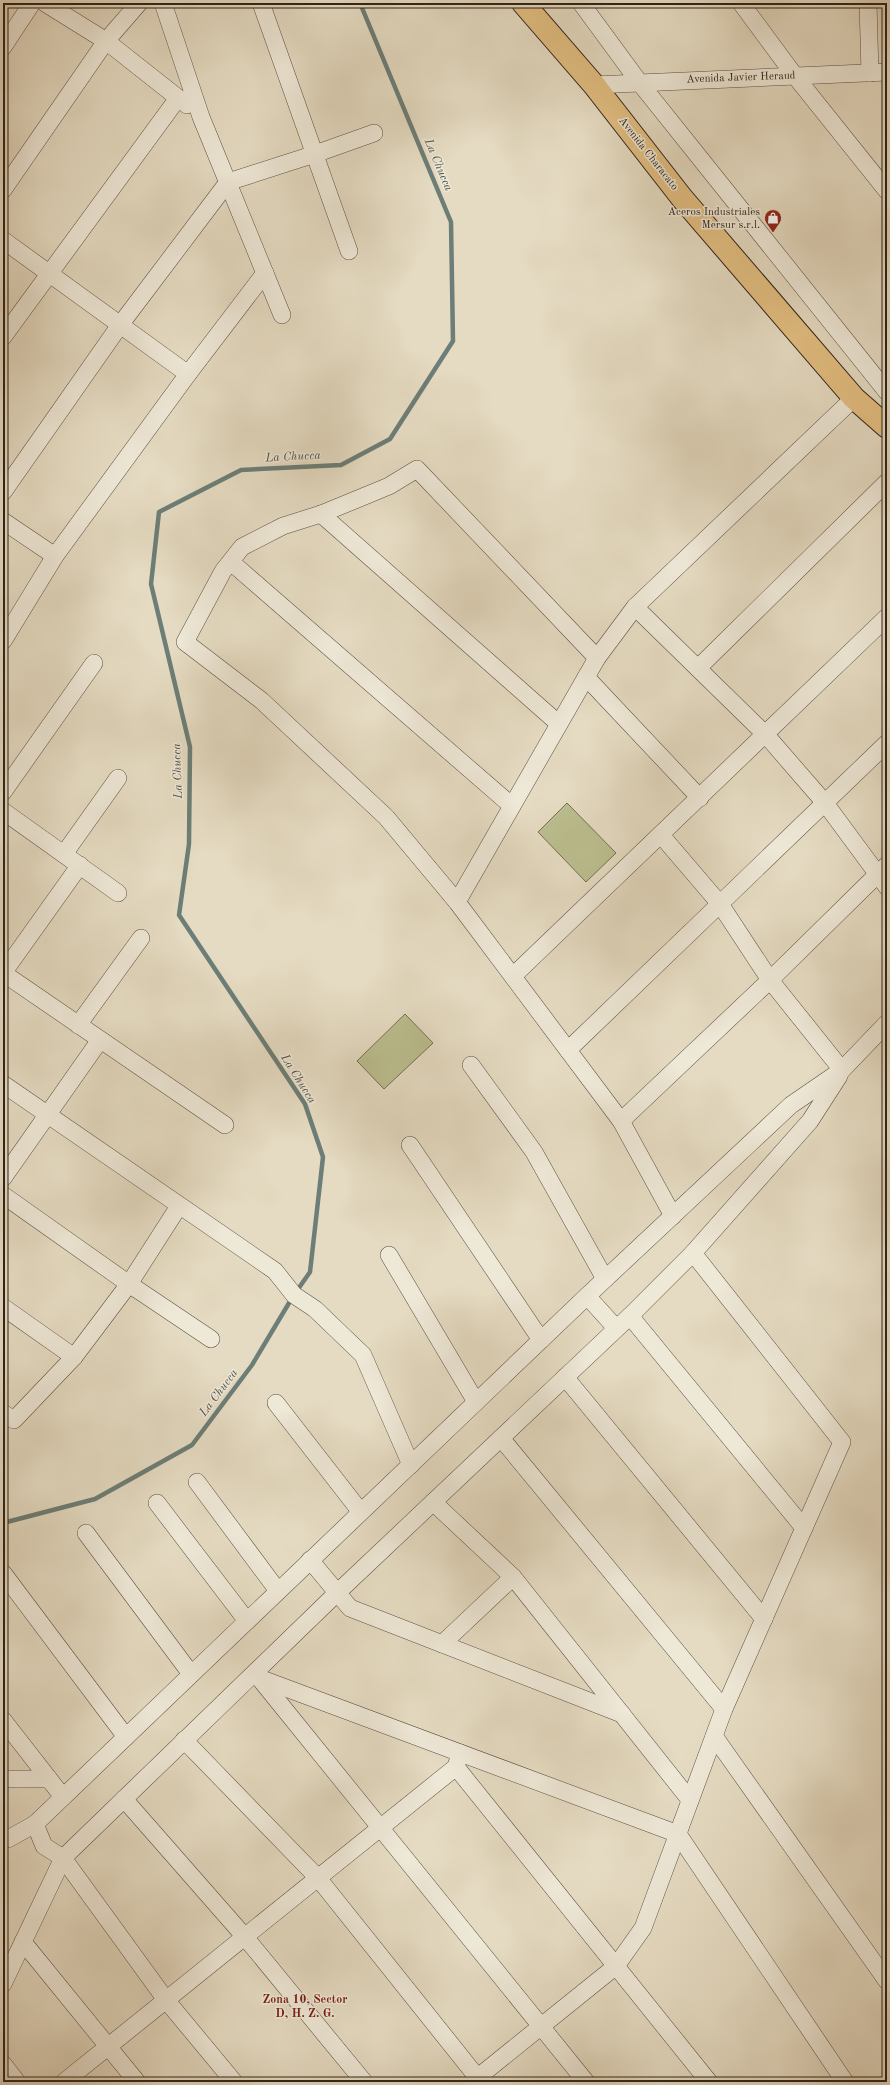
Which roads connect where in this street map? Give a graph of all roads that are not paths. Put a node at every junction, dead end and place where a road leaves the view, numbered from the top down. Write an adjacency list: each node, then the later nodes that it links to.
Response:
1 (32, 3): 11 (street)
2 (45, 3): 10 (street)
3 (139, 3): 10 (street)
4 (163, 3): 18 (street)
5 (261, 3): 20 (street)
6 (523, 3): 16 (main road, Avenida Characato)
7 (581, 3): 15 (street)
8 (741, 3): 14 (street)
9 (868, 3): 13 (street)
10 (106, 41): 17 (street); 22 (street)
11 (3, 47)
12 (887, 72): 13 (street, Avenida Javier Heraud)
13 (870, 73): 14 (street, Avenida Javier Heraud)
14 (796, 76): 15 (street, Avenida Javier Heraud); 23 (street)
15 (639, 82): 16 (street, Avenida Javier Heraud); 32 (street)
16 (594, 85): 33 (main road, Avenida Characato)
17 (178, 98): 18 (street); 26 (street)
18 (201, 117): 21 (street)
19 (374, 133): 20 (street)
20 (315, 154): 21 (street); 25 (street)
21 (228, 182): 27 (street); 29 (street)
22 (3, 190)
23 (887, 191)
24 (3, 240): 26 (street)
25 (349, 251)
26 (49, 273): 29 (street); 30 (street)
27 (265, 273): 28 (street); 31 (street)
28 (282, 315)
29 (120, 325): 31 (street); 36 (street)
30 (3, 337)
31 (188, 374): 39 (street)
32 (887, 392)
33 (854, 398): 34 (main road, Avenida Characato); 41 (street)
34 (887, 427)
35 (887, 482): 46 (street)
36 (3, 492)
37 (321, 514): 40 (street); 44 (street); 48 (street)
38 (3, 520): 39 (street)
39 (55, 556): 43 (street)
40 (231, 562): 55 (street); 62 (street)
41 (635, 607): 44 (street); 46 (street)
42 (887, 617): 49 (street)
43 (3, 641)
44 (597, 658): 47 (street)
45 (94, 663): 52 (street)
46 (698, 668): 49 (street)
47 (586, 677): 48 (street); 53 (street)
48 (559, 724): 55 (street)
49 (766, 735): 53 (street); 54 (street)
50 (887, 743): 54 (street)
51 (118, 778): 58 (street)
52 (3, 792)
53 (700, 798): 57 (street)
54 (825, 803): 60 (street); 63 (street)
55 (512, 806): 62 (street)
56 (3, 811): 58 (street)
57 (661, 835): 63 (street); 66 (street)
58 (64, 854): 59 (street)
59 (80, 866): 61 (street); 65 (street)
60 (884, 876): 67 (street)
61 (118, 893)
62 (457, 902): 66 (street)
63 (720, 904): 67 (street); 71 (street)
64 (141, 938): 69 (street)
65 (3, 973): 69 (street)
66 (513, 976): 71 (street)
67 (770, 980): 73 (street); 76 (street)
68 (887, 1023): 73 (street)
69 (78, 1025): 70 (street)
70 (100, 1040): 75 (street); 77 (street)
71 (568, 1050): 76 (street)
72 (470, 1065): 85 (street)
73 (842, 1070): 82 (street); 83 (street)
74 (3, 1084): 75 (street)
75 (47, 1114): 79 (street); 81 (street)
76 (621, 1121): 82 (street)
77 (225, 1125)
78 (410, 1146): 92 (street)
79 (3, 1178)
80 (3, 1195): 86 (street)
81 (179, 1206): 86 (street); 99 (street)
82 (673, 1216): 85 (street)
83 (693, 1253): 89 (street); 104 (street)
84 (389, 1255): 95 (street)
85 (605, 1279): 87 (street)
86 (128, 1284): 91 (street); 93 (street)
87 (587, 1296): 90 (street); 92 (street)
88 (3, 1307): 93 (street)
89 (630, 1316): 90 (street); 104 (street)
90 (616, 1328): 94 (street)
91 (211, 1338)
92 (541, 1340): 95 (street)
93 (74, 1357): 97 (street)
94 (565, 1377): 98 (street); 111 (street)
95 (476, 1402): 99 (street)
96 (276, 1403): 103 (street)
97 (3, 1413)
98 (501, 1438): 101 (street); 116 (street)
99 (411, 1465): 103 (street)
100 (197, 1482): 109 (street)
101 (433, 1502): 108 (street); 110 (street)
102 (157, 1503): 112 (street)
103 (360, 1510): 106 (street)
104 (804, 1528): 111 (street)
105 (86, 1533): 114 (street)
106 (310, 1560): 109 (street); 110 (street)
107 (3, 1573): 120 (street)
108 (513, 1577): 113 (street); 117 (street)
109 (278, 1590): 112 (street)
110 (338, 1592): 113 (street); 115 (street)
111 (764, 1619): 116 (street)
112 (247, 1621): 114 (street)
113 (442, 1644): 117 (street)
114 (191, 1674): 120 (street)
115 (257, 1675): 121 (street); 122 (street); 129 (street)
116 (724, 1709): 119 (street)
117 (622, 1714): 127 (street)
118 (3, 1720): 124 (street)
119 (714, 1736): 127 (street); 137 (street)
120 (126, 1737): 125 (street)
121 (184, 1740): 126 (street); 133 (street)
122 (458, 1760): 129 (street); 130 (street); 136 (street)
123 (3, 1779): 124 (street)
124 (49, 1779): 125 (street)
125 (63, 1797): 128 (street)
126 (124, 1799): 132 (street); 134 (street)
127 (690, 1800): 130 (street)
128 (35, 1824): 131 (street); 132 (street)
129 (381, 1827): 133 (street); 140 (street)
130 (678, 1834): 136 (street); 151 (street)
131 (3, 1839)
132 (63, 1858): 135 (street); 139 (street)
133 (318, 1878): 134 (street); 143 (street)
134 (245, 1937): 139 (street); 148 (street)
135 (23, 1942): 138 (street); 141 (street)
136 (616, 1966): 140 (street); 150 (street)
137 (887, 1981)
138 (3, 1984)
139 (166, 2000): 141 (street); 147 (street)
140 (542, 2026): 143 (street); 149 (street)
141 (108, 2047): 145 (street); 146 (street)
142 (3, 2064): 144 (street)
143 (477, 2080)
144 (17, 2082)
145 (64, 2082)
146 (137, 2082)
147 (234, 2082)
148 (364, 2082)
149 (586, 2082)
150 (709, 2082)
151 (845, 2082)

